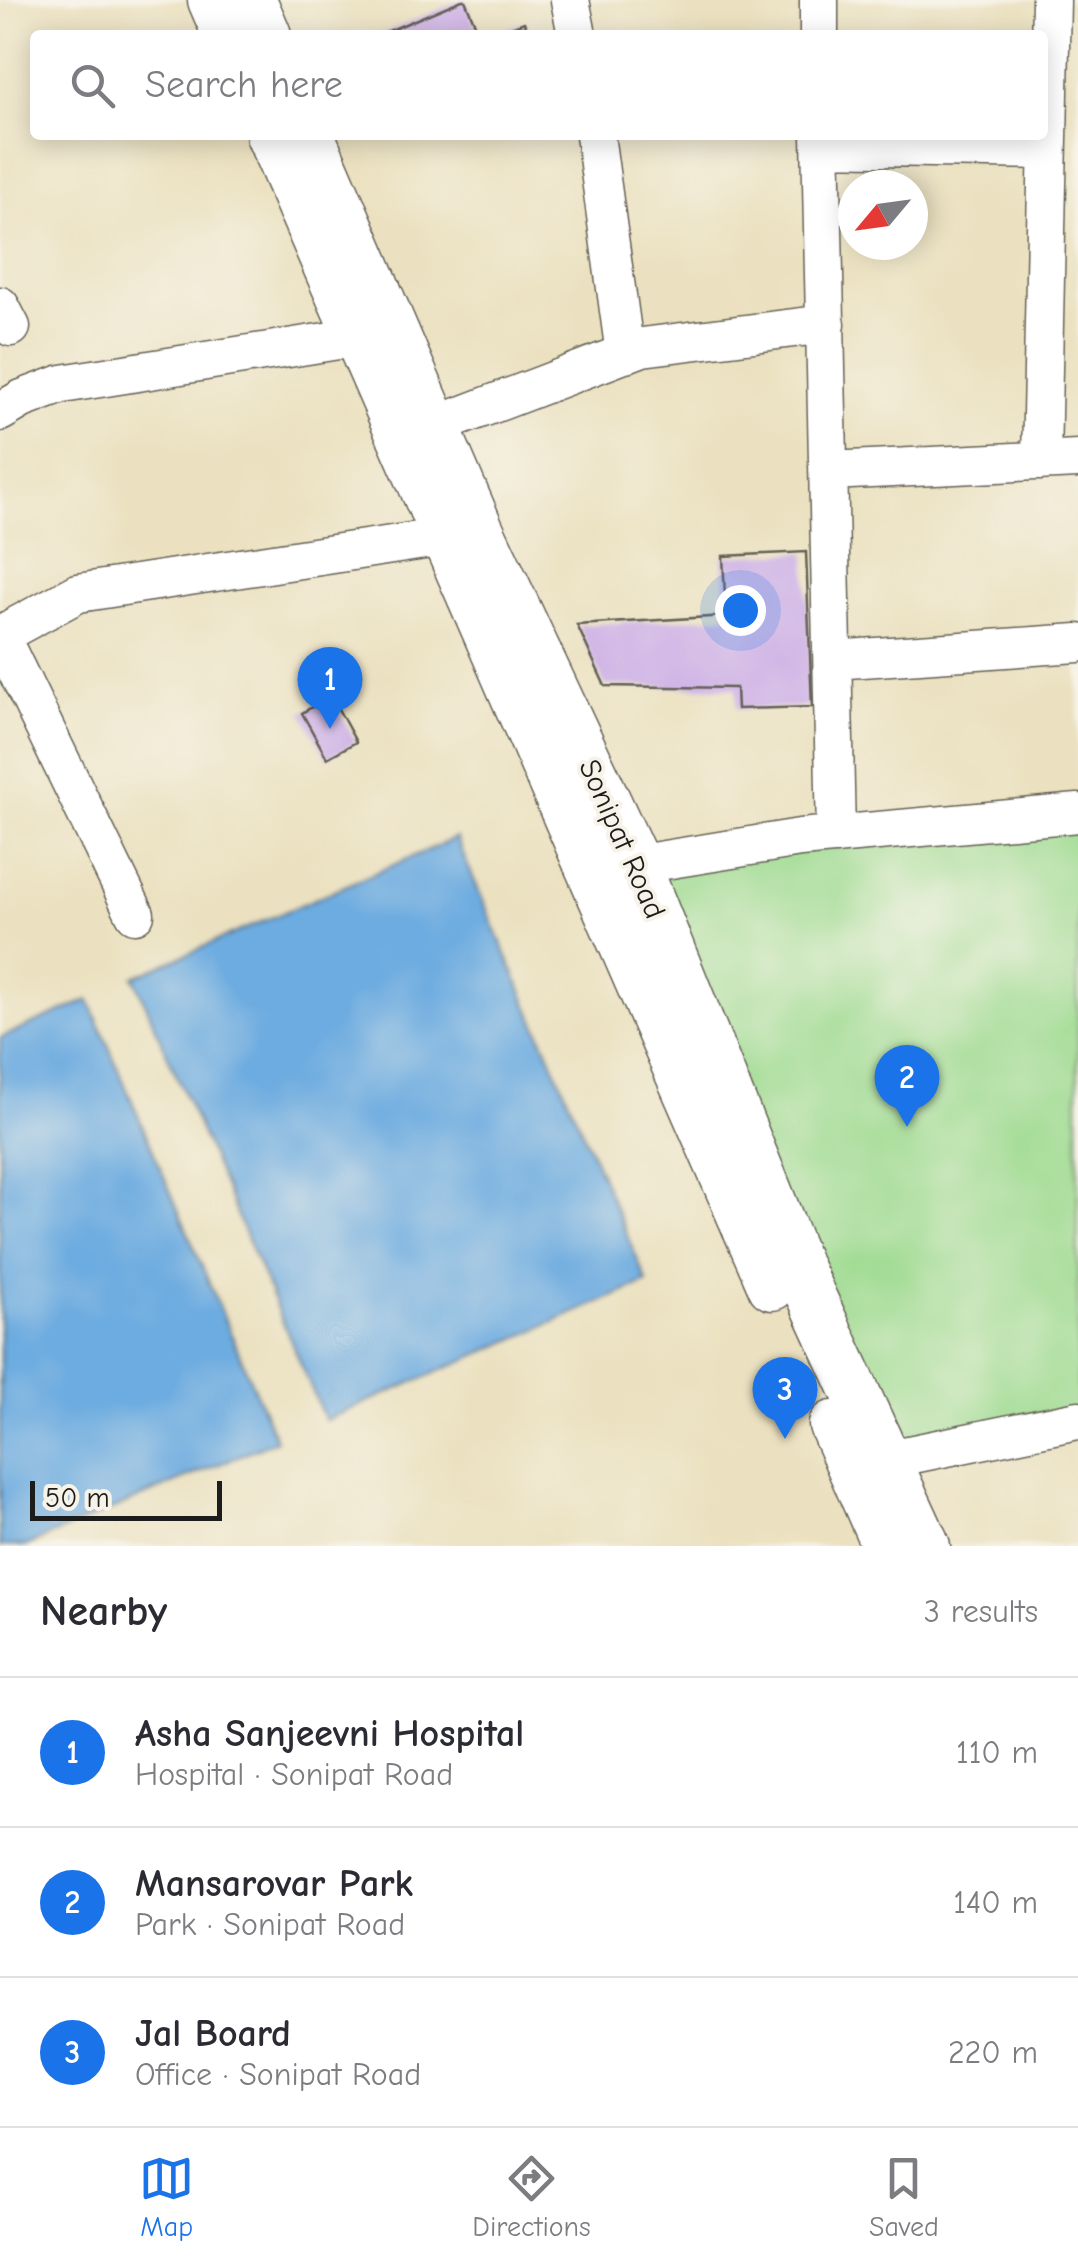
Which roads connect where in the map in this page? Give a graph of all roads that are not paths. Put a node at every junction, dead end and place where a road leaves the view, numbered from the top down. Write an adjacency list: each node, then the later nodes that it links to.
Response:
1 (212, 0): 6 (main road)
2 (252, 0): 7 (main road)
3 (570, 0): 8 (street)
4 (818, 0): 9 (street)
5 (1050, 0): 10 (street)
6 (225, 30)
7 (265, 30)
8 (576, 30)
9 (819, 30)
10 (1048, 100)
11 (272, 140): 18 (main road, Sonipat Road)
12 (312, 140): 21 (main road, Sonipat Road)
13 (596, 140): 19 (street)
14 (1047, 140): 16 (street)
15 (822, 141): 16 (street); 17 (street)
16 (1047, 150): 22 (street)
17 (826, 324): 19 (street); 23 (street)
18 (357, 337): 20 (street); 24 (main road, Sonipat Road)
19 (625, 354): 21 (street)
20 (0, 412)
21 (435, 426): 30 (main road, Sonipat Road)
22 (1060, 460): 23 (street)
23 (829, 471): 27 (street)
24 (444, 536): 25 (street); 30 (main road, Sonipat Road)
25 (0, 636): 31 (street)
26 (1078, 644): 27 (street)
27 (832, 660): 29 (street)
28 (1078, 814): 29 (street)
29 (836, 835): 30 (street)
30 (613, 868): 32 (main road, Sonipat Road)
31 (135, 914)
32 (785, 1276): 34 (main road, Sonipat Road); 35 (main road, Sonipat Road)
33 (1078, 1420): 34 (street)
34 (884, 1460): 36 (main road, Sonipat Road)
35 (886, 1546)
36 (926, 1546)

